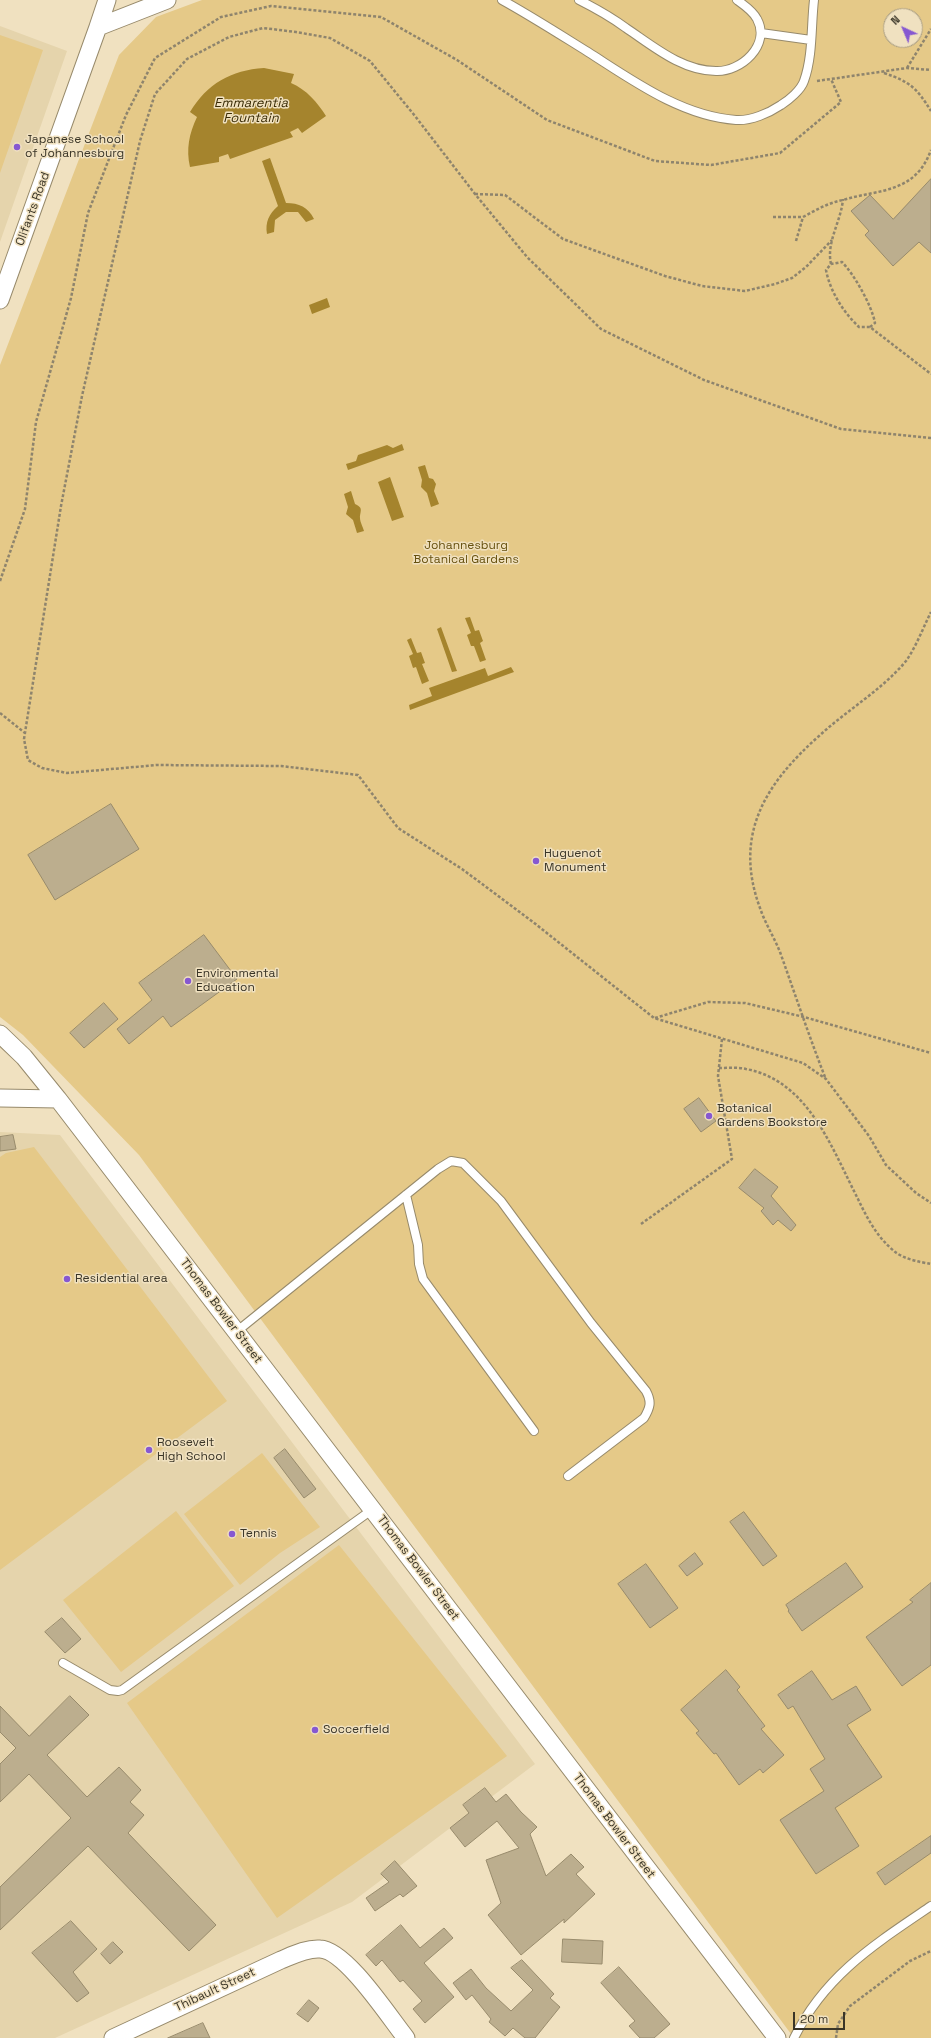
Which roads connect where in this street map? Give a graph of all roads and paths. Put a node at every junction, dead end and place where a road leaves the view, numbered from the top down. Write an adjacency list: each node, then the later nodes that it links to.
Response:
1 (107, 0): 7 (street, Olifants Road)
2 (167, 0): 7 (street)
3 (502, 0): 15 (lane)
4 (579, 0): 9 (lane)
5 (737, 0): 9 (lane)
6 (814, 0): 10 (lane)
7 (98, 27): 25 (street, Olifants Road)
8 (931, 29): 11 (path)
9 (761, 33): 10 (lane)
10 (810, 40): 15 (lane)
11 (907, 68): 12 (path); 13 (path)
12 (931, 70)
13 (883, 73): 14 (path); 16 (path)
14 (831, 80): 15 (path); 29 (path)
15 (804, 83)
16 (931, 111)
17 (931, 150): 19 (path)
18 (475, 194): 22 (path); 28 (path); 32 (path)
19 (843, 199): 21 (path); 22 (path)
20 (773, 217): 21 (path)
21 (804, 217): 23 (path)
22 (832, 240): 24 (path)
23 (796, 241)
24 (831, 264): 26 (path); 26 (path)
25 (0, 300)
26 (870, 327): 27 (path)
27 (931, 374)
28 (931, 438)
29 (0, 581)
30 (931, 612): 33 (path)
31 (0, 713): 32 (path)
32 (24, 733): 34 (path)
33 (804, 1017): 34 (path); 37 (path); 39 (path)
34 (654, 1018): 36 (path)
35 (0, 1034): 41 (street, Thomas Bowler Street)
36 (722, 1039): 38 (path); 39 (path)
37 (931, 1053)
38 (719, 1068): 44 (path); 45 (path)
39 (826, 1079): 43 (path)
40 (0, 1098): 41 (street)
41 (58, 1099): 46 (street, Thomas Bowler Street)
42 (406, 1195): 46 (lane); 47 (lane); 48 (lane)
43 (931, 1203)
44 (641, 1224)
45 (931, 1264)
46 (236, 1332): 49 (street, Thomas Bowler Street)
47 (534, 1431)
48 (568, 1476)
49 (373, 1509): 50 (lane); 55 (street, Thomas Bowler Street)
50 (63, 1663)
51 (931, 1906): 56 (lane)
52 (931, 1951): 57 (path)
53 (113, 2038): 54 (street, Thibault Street)
54 (406, 2038)
55 (777, 2038)
56 (794, 2038)
57 (836, 2038)

